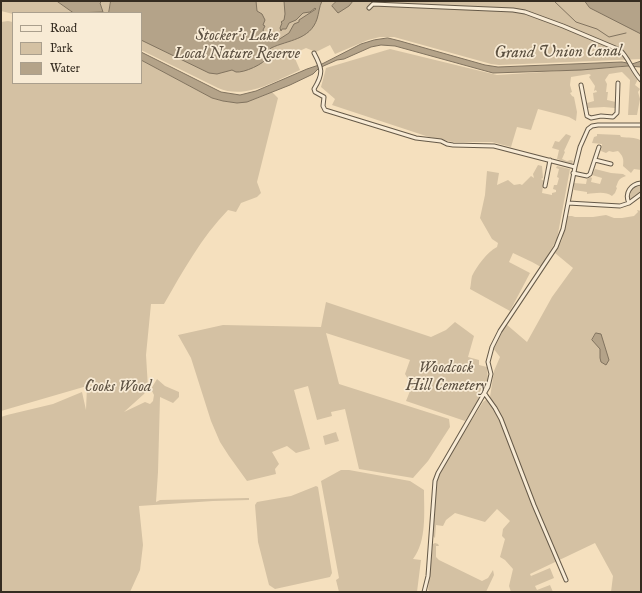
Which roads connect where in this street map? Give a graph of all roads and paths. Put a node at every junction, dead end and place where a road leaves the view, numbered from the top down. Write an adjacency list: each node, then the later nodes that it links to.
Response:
1 (369, 8): 3 (street)
2 (314, 53): 10 (street)
3 (641, 80)
4 (618, 83): 6 (street)
5 (581, 86): 6 (street)
6 (610, 117): 7 (street)
7 (609, 125): 8 (street); 13 (street)
8 (641, 125)
9 (599, 147): 11 (street)
10 (550, 160): 13 (street); 16 (street)
11 (595, 160): 12 (street); 14 (street)
12 (611, 164)
13 (575, 167): 14 (street)
14 (573, 174): 18 (street)
15 (641, 183): 19 (street)
16 (545, 186)
17 (641, 194): 19 (street)
18 (568, 203): 19 (street); 20 (street)
19 (629, 203)
20 (485, 394): 21 (street); 22 (street)
21 (566, 580)
22 (424, 592)

